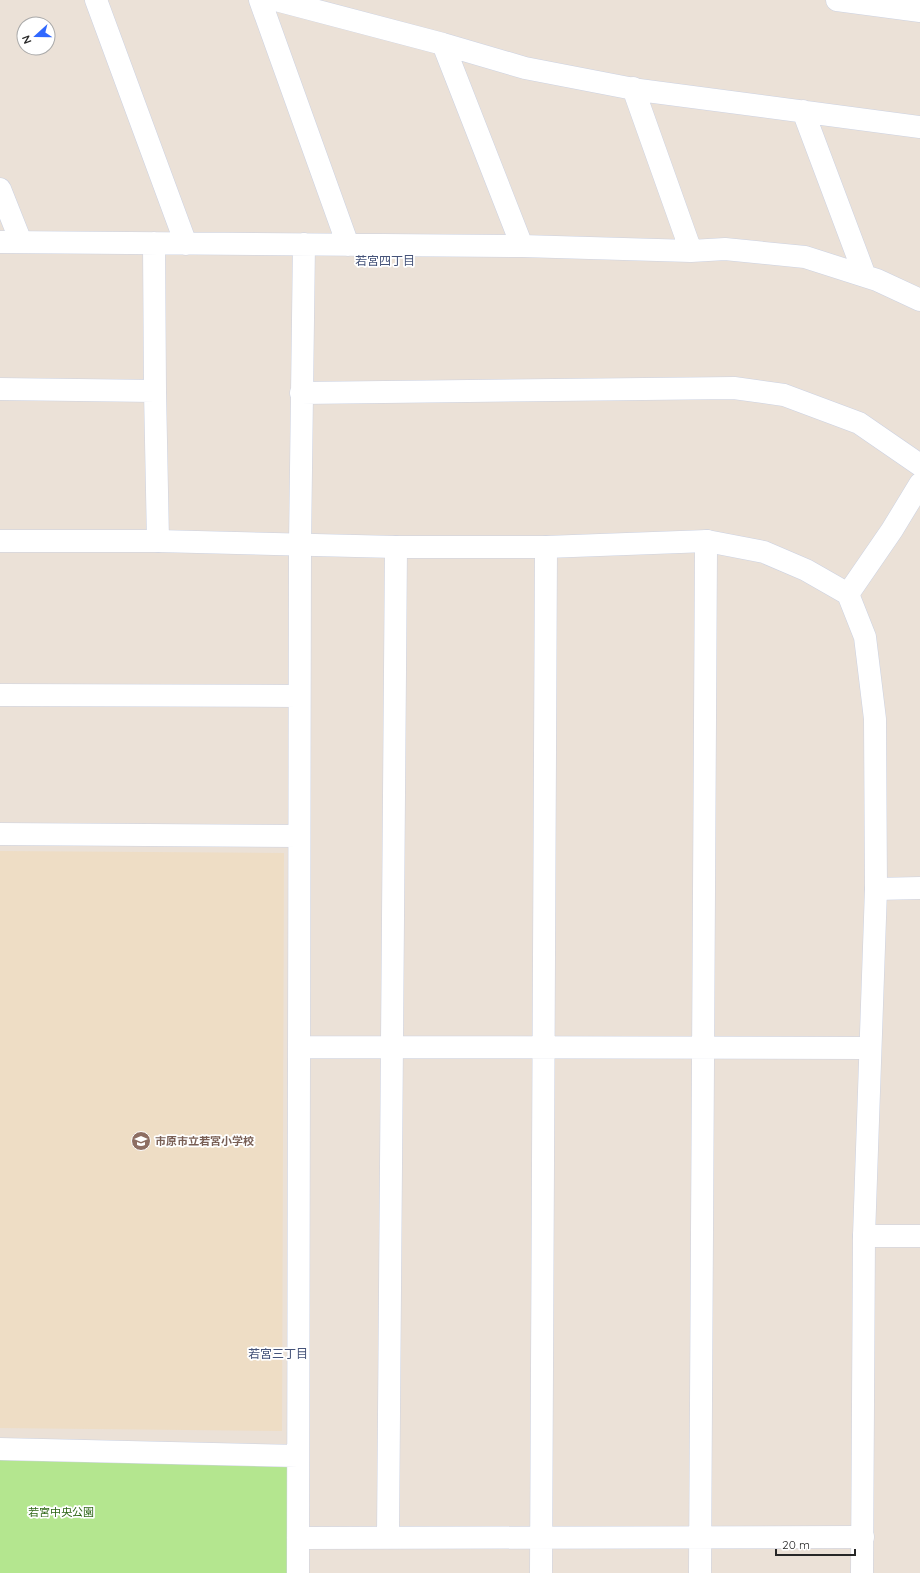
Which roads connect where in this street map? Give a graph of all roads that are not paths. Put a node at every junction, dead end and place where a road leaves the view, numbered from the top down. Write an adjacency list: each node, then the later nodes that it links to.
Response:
1 (96, 0): 13 (street)
2 (260, 0): 15 (street)
3 (276, 0): 6 (street)
4 (837, 0): 5 (street)
5 (920, 11)
6 (442, 44): 7 (street); 16 (street)
7 (633, 88): 8 (street); 17 (street)
8 (803, 111): 9 (street); 18 (street)
9 (920, 127)
10 (0, 189): 11 (street)
11 (10, 242): 12 (street)
12 (154, 243): 13 (street); 21 (street)
13 (186, 244): 14 (street)
14 (304, 244): 15 (street); 22 (street)
15 (348, 245): 16 (street)
16 (522, 246): 17 (street)
17 (691, 250): 18 (street)
18 (865, 276): 19 (street)
19 (920, 300)
20 (0, 390): 21 (street)
21 (154, 391): 26 (street)
22 (301, 393): 23 (street); 28 (street)
23 (920, 465)
24 (920, 484): 31 (street)
25 (0, 541): 26 (street)
26 (158, 541): 28 (street)
27 (707, 541): 30 (street); 31 (street); 41 (street)
28 (300, 545): 29 (street); 33 (street)
29 (396, 547): 30 (street); 39 (street)
30 (546, 547): 40 (street)
31 (848, 594): 37 (street)
32 (0, 695): 33 (street)
33 (299, 696): 35 (street)
34 (0, 834): 35 (street)
35 (299, 836): 38 (street)
36 (920, 888): 37 (street)
37 (876, 889): 42 (street)
38 (299, 1047): 39 (street); 46 (street)
39 (392, 1047): 40 (street); 49 (street)
40 (543, 1048): 41 (street); 51 (street)
41 (703, 1048): 42 (street); 50 (street)
42 (870, 1048): 43 (street)
43 (864, 1236): 44 (street); 47 (street)
44 (920, 1236)
45 (0, 1449): 46 (street)
46 (298, 1456): 48 (street)
47 (863, 1537): 50 (street); 55 (street)
48 (298, 1538): 49 (street); 52 (street)
49 (388, 1538): 51 (street)
50 (700, 1538): 51 (street); 54 (street)
51 (541, 1539): 53 (street)
52 (298, 1573)
53 (541, 1573)
54 (700, 1573)
55 (862, 1573)

